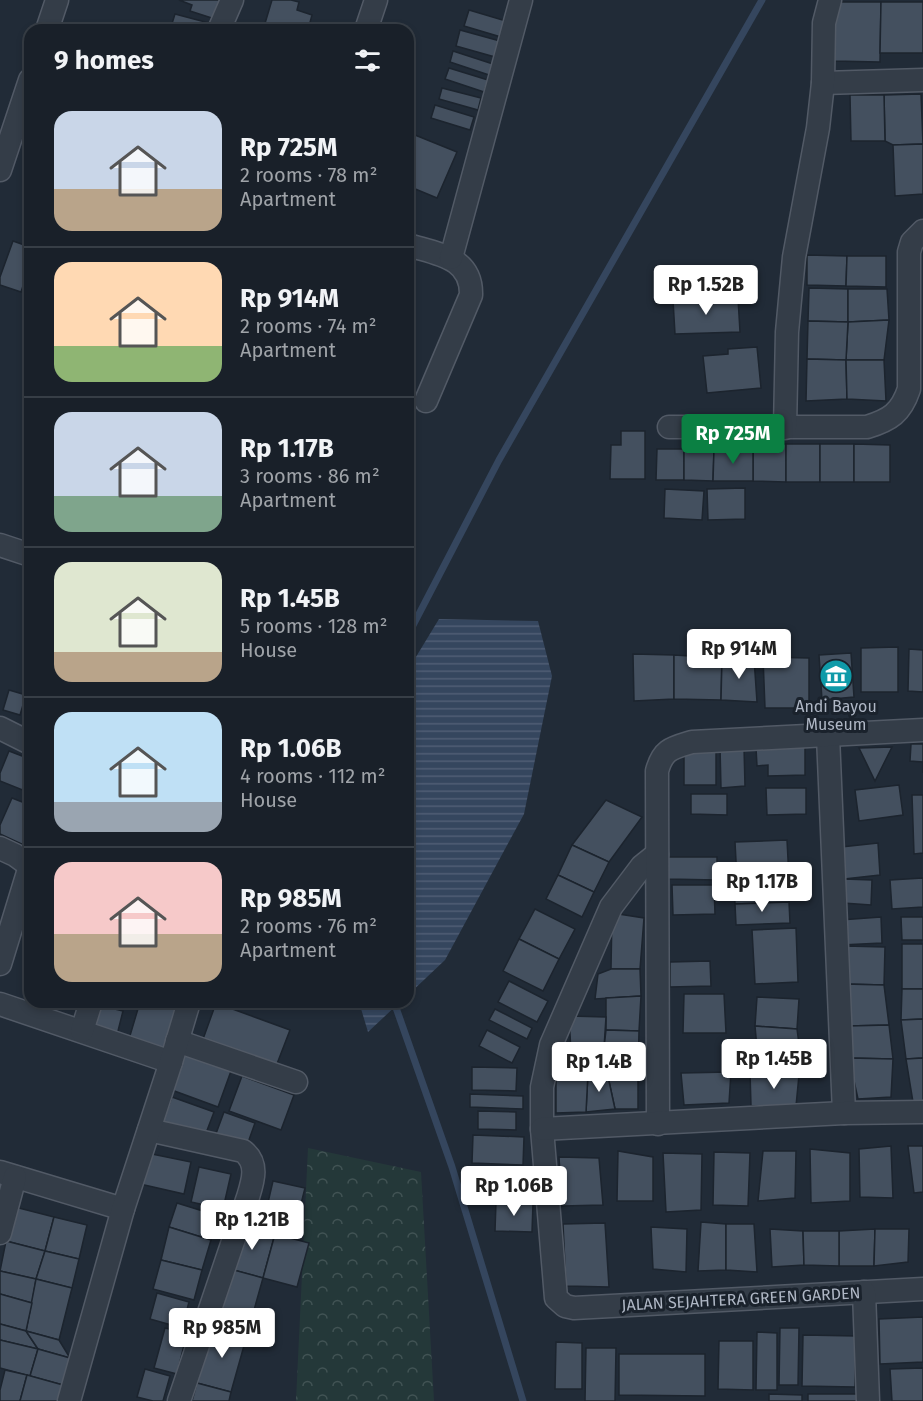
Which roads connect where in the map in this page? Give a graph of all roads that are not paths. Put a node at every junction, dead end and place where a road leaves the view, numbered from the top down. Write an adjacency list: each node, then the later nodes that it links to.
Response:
1 (57, 0): 6 (street)
2 (231, 0): 7 (street)
3 (376, 0): 8 (street)
4 (520, 0): 16 (street)
5 (830, 0): 10 (street)
6 (49, 24)
7 (221, 24)
8 (368, 24)
9 (923, 80): 10 (street)
10 (823, 83): 19 (street)
11 (24, 96): 12 (street)
12 (16, 118): 13 (street)
13 (0, 170)
14 (923, 231): 19 (street)
15 (414, 247): 16 (street)
16 (451, 258): 17 (street)
17 (426, 401)
18 (669, 427): 19 (street)
19 (785, 428)
20 (0, 544): 21 (street)
21 (24, 553)
22 (0, 728): 25 (street)
23 (923, 730): 24 (street)
24 (828, 736): 27 (street); 38 (street)
25 (24, 740)
26 (0, 848): 28 (street)
27 (657, 854): 39 (street); 40 (street)
28 (24, 862)
29 (24, 886): 30 (street)
30 (0, 964)
31 (0, 1004): 34 (street)
32 (89, 1008): 34 (street)
33 (187, 1008): 35 (street)
34 (82, 1031): 35 (street)
35 (174, 1052): 36 (street); 41 (street)
36 (296, 1082)
37 (923, 1112): 38 (street)
38 (844, 1113): 39 (street)
39 (658, 1124): 40 (street)
40 (542, 1129): 46 (street, JALAN SEJAHTERA GREEN GARDEN)
41 (149, 1130): 43 (street); 48 (street)
42 (8, 1175): 43 (street); 44 (street)
43 (123, 1209): 47 (street)
44 (0, 1233)
45 (923, 1289): 46 (street, JALAN SEJAHTERA GREEN GARDEN)
46 (864, 1292): 49 (street)
47 (69, 1401)
48 (179, 1401)
49 (868, 1401)

